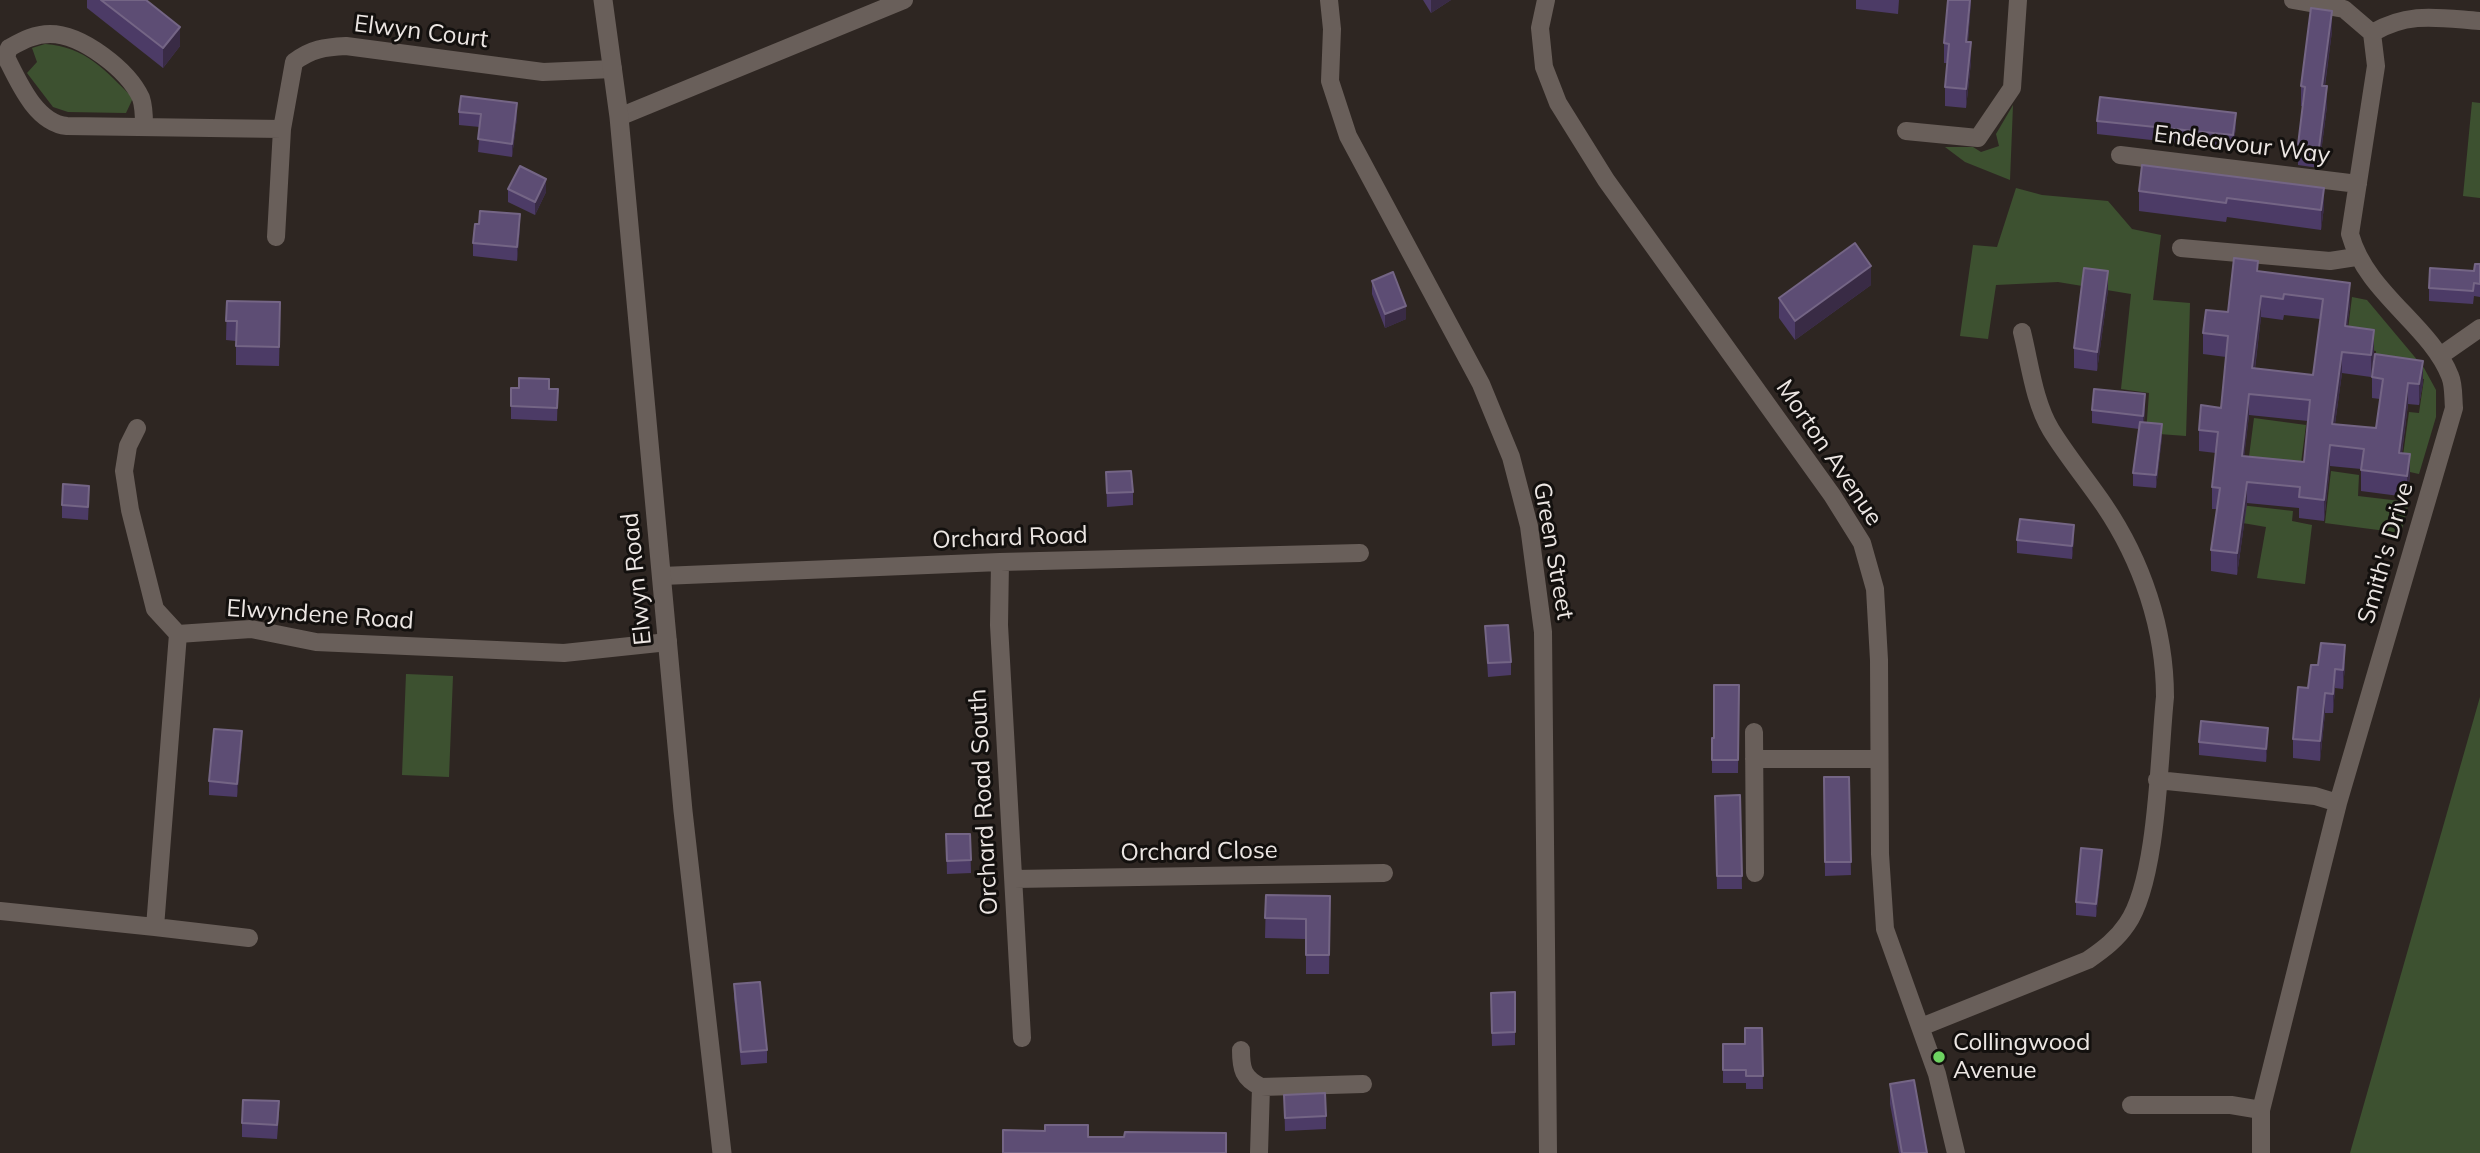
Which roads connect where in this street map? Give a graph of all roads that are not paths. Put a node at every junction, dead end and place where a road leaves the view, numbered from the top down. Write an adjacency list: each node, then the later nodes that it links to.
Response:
1 (603, 0): 9 (street, Elwyn Road)
2 (904, 0): 10 (street)
3 (1329, 0): 48 (street, Green Street)
4 (1546, 0): 30 (street, Morton Avenue)
5 (2018, 0): 13 (street)
6 (2293, 0): 8 (street)
7 (2480, 21): 8 (street)
8 (2372, 33): 15 (street)
9 (612, 69): 10 (street, Elwyn Road); 12 (street, Elwyn Court)
10 (619, 117): 25 (street, Elwyn Road)
11 (144, 125): 11 (street); 12 (street)
12 (282, 129): 16 (street, Elwyn Court)
13 (1906, 131)
14 (2120, 155): 15 (street, Endeavour Way)
15 (2358, 184): 18 (street)
16 (275, 237)
17 (2181, 248): 18 (street)
18 (2356, 257): 21 (street, Smith's Drive)
19 (2480, 328): 21 (street)
20 (2022, 332): 31 (street)
21 (2440, 356): 32 (street, Smith's Drive)
22 (137, 428): 26 (street)
23 (1360, 553): 24 (street, Orchard Road)
24 (1000, 562): 25 (street, Orchard Road); 35 (street, Orchard Road South)
25 (662, 576): 27 (street, Elwyn Road)
26 (178, 634): 27 (street, Elwyndene Road); 37 (street)
27 (668, 642): 46 (street, Elwyn Road)
28 (1754, 732): 29 (street)
29 (1754, 759): 30 (street); 34 (street)
30 (1877, 759): 39 (street, Morton Avenue)
31 (2157, 780): 32 (street); 39 (street)
32 (2338, 803): 45 (street, Smith's Drive)
33 (1384, 873): 35 (street, Orchard Close)
34 (1755, 873)
35 (1014, 879): 40 (street, Orchard Road South)
36 (0, 911): 37 (street)
37 (155, 927): 38 (street)
38 (248, 938)
39 (1921, 1027): 49 (street, Morton Avenue)
40 (1022, 1038)
41 (1241, 1050): 43 (street)
42 (1363, 1084): 43 (street)
43 (1261, 1087): 47 (street)
44 (2131, 1105): 45 (street)
45 (2261, 1110): 50 (street, Smith's Drive)
46 (722, 1153)
47 (1259, 1153)
48 (1548, 1153)
49 (1956, 1153)
50 (2260, 1153)

